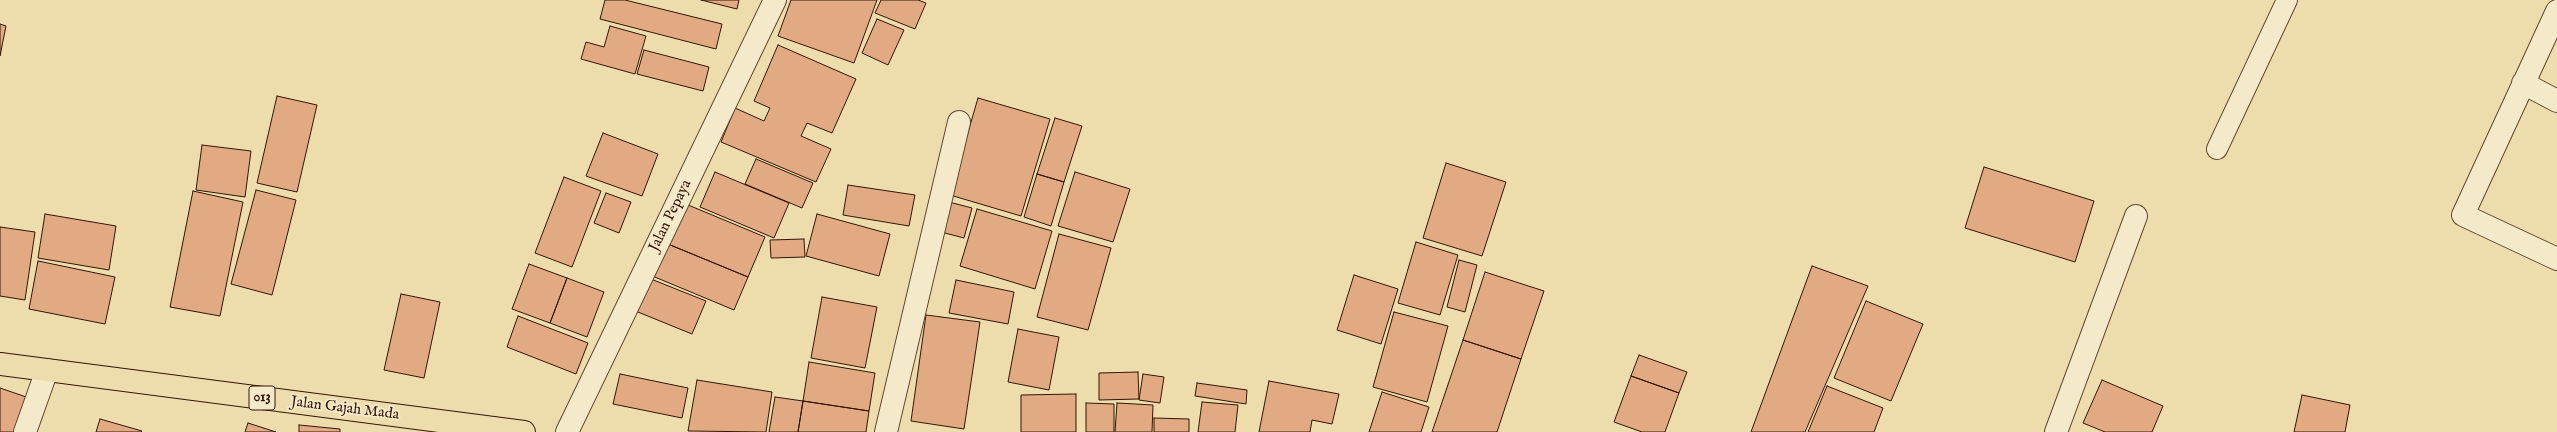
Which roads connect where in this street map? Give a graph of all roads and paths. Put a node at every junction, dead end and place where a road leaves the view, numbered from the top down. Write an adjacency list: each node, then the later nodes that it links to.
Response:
1 (775, 0): 14 (street, Jalan Pepaya)
2 (2287, 0): 7 (lane)
3 (2557, 11): 4 (street)
4 (2523, 83): 5 (street); 9 (street)
5 (2557, 101)
6 (959, 122): 15 (street)
7 (2217, 149)
8 (2136, 216): 16 (street)
9 (2557, 259)
10 (0, 364): 11 (main road, Jalan Gajah Mada / 013)
11 (47, 370): 12 (street); 13 (main road, Jalan Gajah Mada / 013)
12 (25, 432)
13 (524, 432)
14 (567, 432)
15 (886, 432)
16 (2056, 432)

